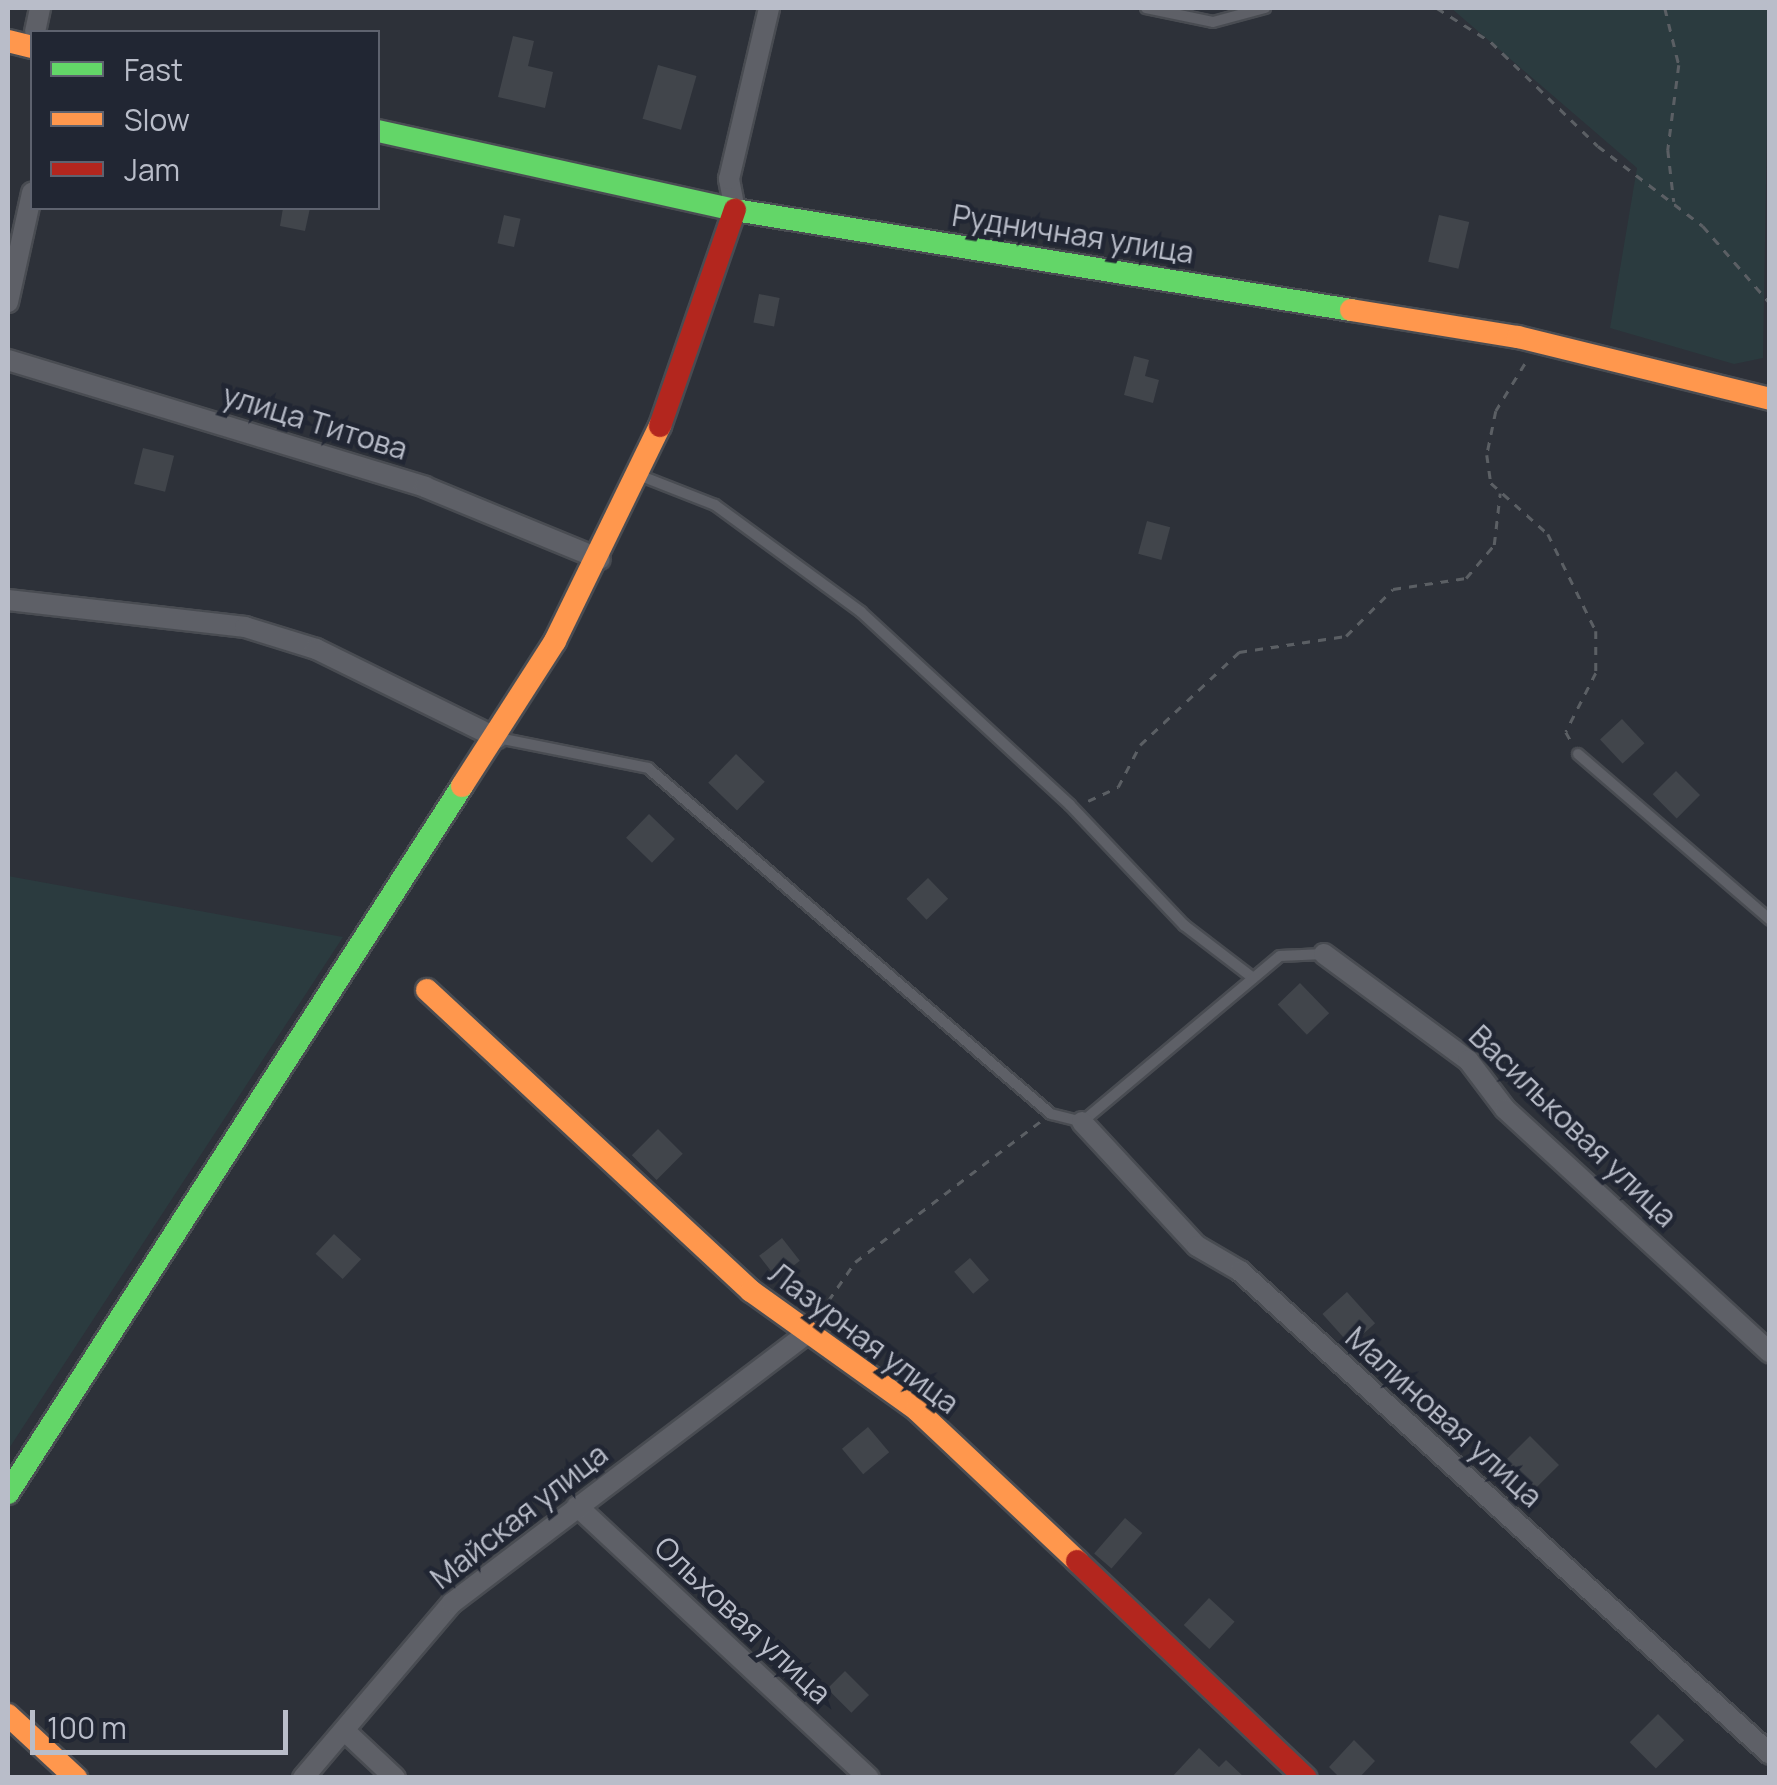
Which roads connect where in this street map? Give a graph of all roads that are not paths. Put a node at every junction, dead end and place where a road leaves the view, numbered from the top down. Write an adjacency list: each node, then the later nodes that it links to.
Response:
1 (769, 8): 6 (street)
2 (1146, 8): 3 (lane)
3 (1265, 8)
4 (380, 130): 6 (street, Рудничная улица)
5 (30, 202): 7 (street)
6 (734, 210): 9 (street, Рудничная улица); 10 (street)
7 (8, 302)
8 (8, 360): 11 (street, улица Титова)
9 (1766, 392)
10 (641, 476): 11 (street); 17 (lane)
11 (600, 558): 13 (street)
12 (8, 600): 13 (street)
13 (497, 738): 19 (lane); 22 (street)
14 (1578, 754): 15 (lane)
15 (1770, 920)
16 (1324, 954): 17 (lane); 21 (street, Васильковая улица)
17 (1252, 978): 19 (lane)
18 (427, 990): 20 (street, Лазурная улица)
19 (1082, 1122): 26 (street, Малиновая улица)
20 (804, 1335): 23 (street, Майская улица); 31 (street, Лазурная улица)
21 (1770, 1353)
22 (8, 1493)
23 (576, 1506): 25 (street, Майская улица); 30 (street, Ольховая улица)
24 (8, 1715): 27 (street)
25 (346, 1732): 28 (street, Майская улица); 29 (street)
26 (1770, 1754)
27 (76, 1778)
28 (304, 1778)
29 (395, 1778)
30 (869, 1778)
31 (1306, 1778)

